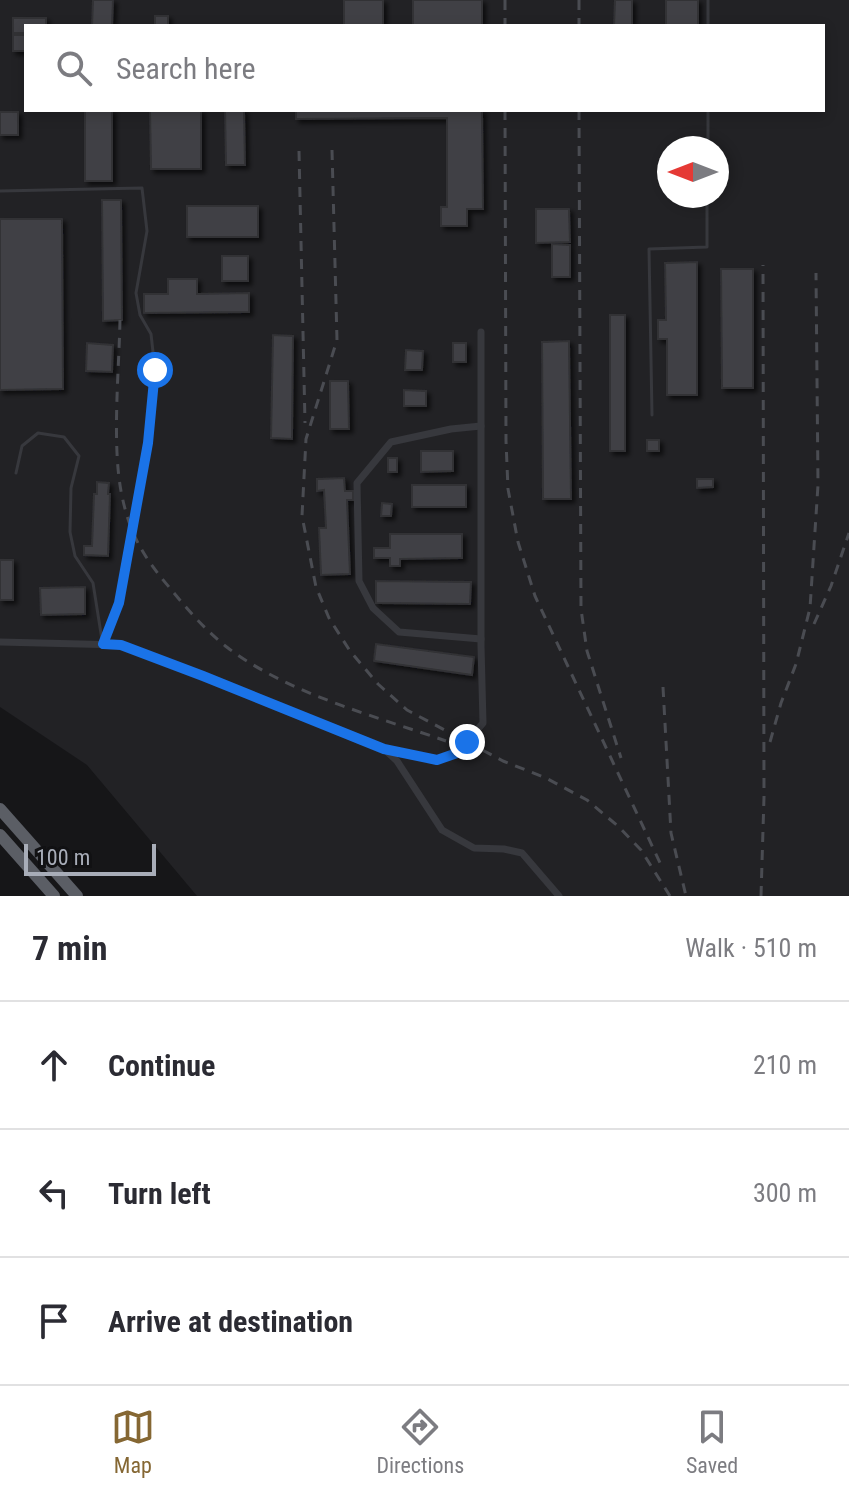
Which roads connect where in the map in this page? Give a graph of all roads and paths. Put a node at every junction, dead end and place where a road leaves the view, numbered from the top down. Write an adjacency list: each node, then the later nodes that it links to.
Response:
1 (708, 0): 2 (lane)
2 (708, 24)
3 (708, 112): 4 (lane)
4 (708, 136)
5 (0, 191): 13 (lane)
6 (707, 208): 8 (lane)
7 (481, 332): 9 (street)
8 (652, 415)
9 (481, 426): 11 (street); 11 (street)
10 (16, 473): 13 (lane)
11 (481, 639): 14 (street)
12 (0, 642): 13 (street)
13 (103, 644): 14 (street)
14 (384, 749): 19 (street)
15 (0, 809): 18 (highway)
16 (0, 835): 17 (highway)
17 (54, 896)
18 (77, 896)
19 (559, 896)

